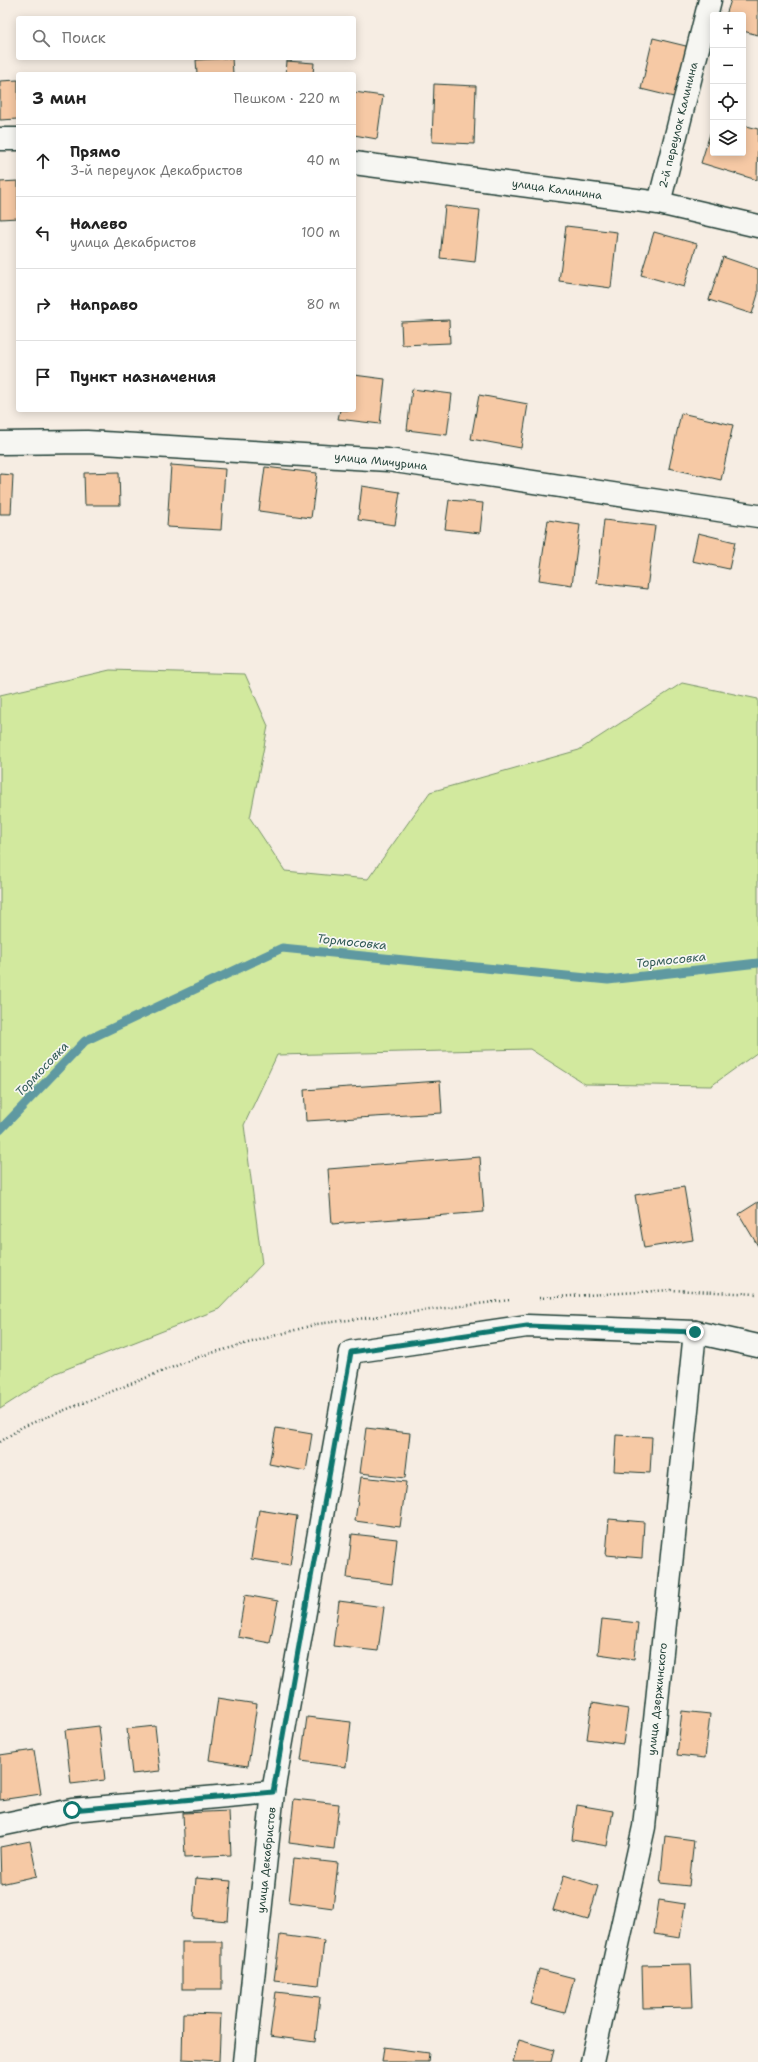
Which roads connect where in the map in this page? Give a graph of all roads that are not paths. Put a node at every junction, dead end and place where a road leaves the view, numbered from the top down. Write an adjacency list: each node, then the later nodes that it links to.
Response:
1 (710, 0): 5 (street, 2-й переулок Калинина)
2 (0, 139): 3 (street)
3 (16, 139)
4 (356, 163): 5 (street, улица Калинина)
5 (659, 203): 6 (street, улица Калинина)
6 (758, 226)
7 (0, 443): 8 (street, улица Мичурина)
8 (758, 516)
9 (695, 1332): 10 (street); 11 (street, улица Декабристов); 14 (street, улица Дзержинского)
10 (758, 1346)
11 (273, 1792): 12 (street); 13 (street, улица Декабристов)
12 (0, 1825)
13 (244, 2062)
14 (592, 2062)

